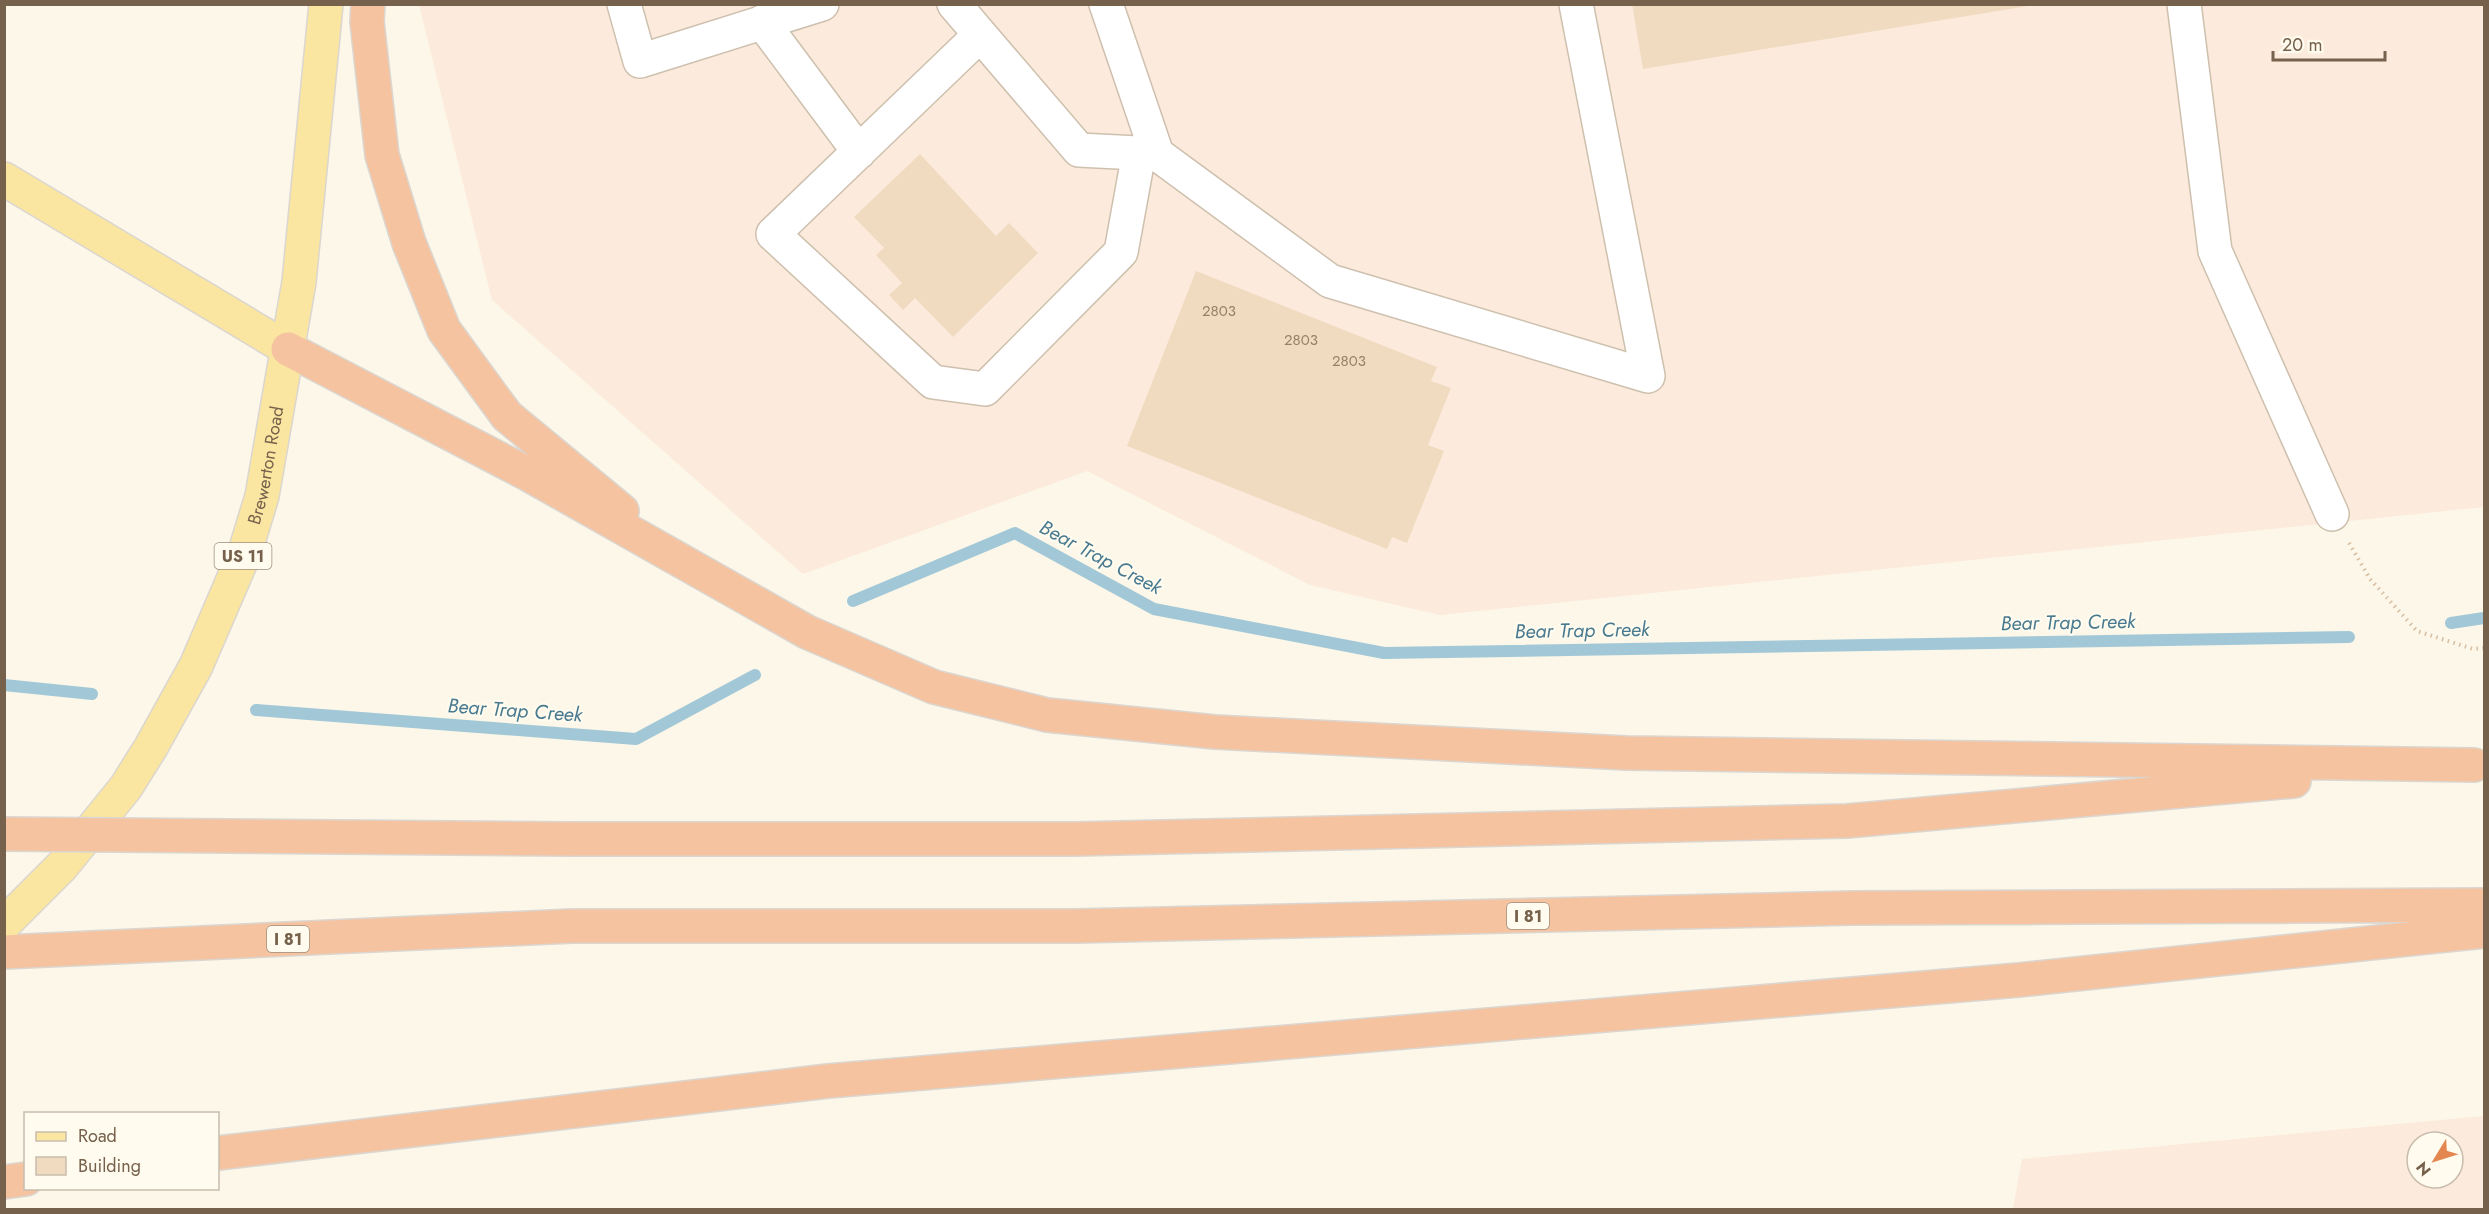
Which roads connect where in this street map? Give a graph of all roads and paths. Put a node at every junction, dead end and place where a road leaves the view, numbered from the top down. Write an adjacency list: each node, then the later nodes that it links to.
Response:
1 (326, 4): 14 (main road, Brewerton Road / US 11)
2 (368, 4): 16 (highway)
3 (624, 4): 9 (lane)
4 (822, 4): 9 (lane)
5 (954, 4): 10 (lane)
6 (1106, 4): 12 (lane)
7 (1576, 4): 12 (lane)
8 (2184, 4): 15 (lane)
9 (762, 22): 11 (lane)
10 (980, 35): 11 (lane); 12 (lane)
11 (859, 152): 12 (lane)
12 (1148, 153)
13 (4, 179): 14 (main road)
14 (288, 349): 16 (highway); 21 (main road, Brewerton Road / US 11)
15 (2332, 514): 17 (path)
16 (696, 571): 18 (highway)
17 (2484, 648)
18 (2479, 765): 19 (highway, bridge)
19 (4, 834)
20 (2484, 905): 23 (highway, I 81)
21 (4, 924)
22 (2484, 931): 24 (highway)
23 (4, 952)
24 (219, 1153)
25 (24, 1170): 26 (highway)
26 (4, 1171)
27 (24, 1179): 28 (highway)
28 (4, 1182)

